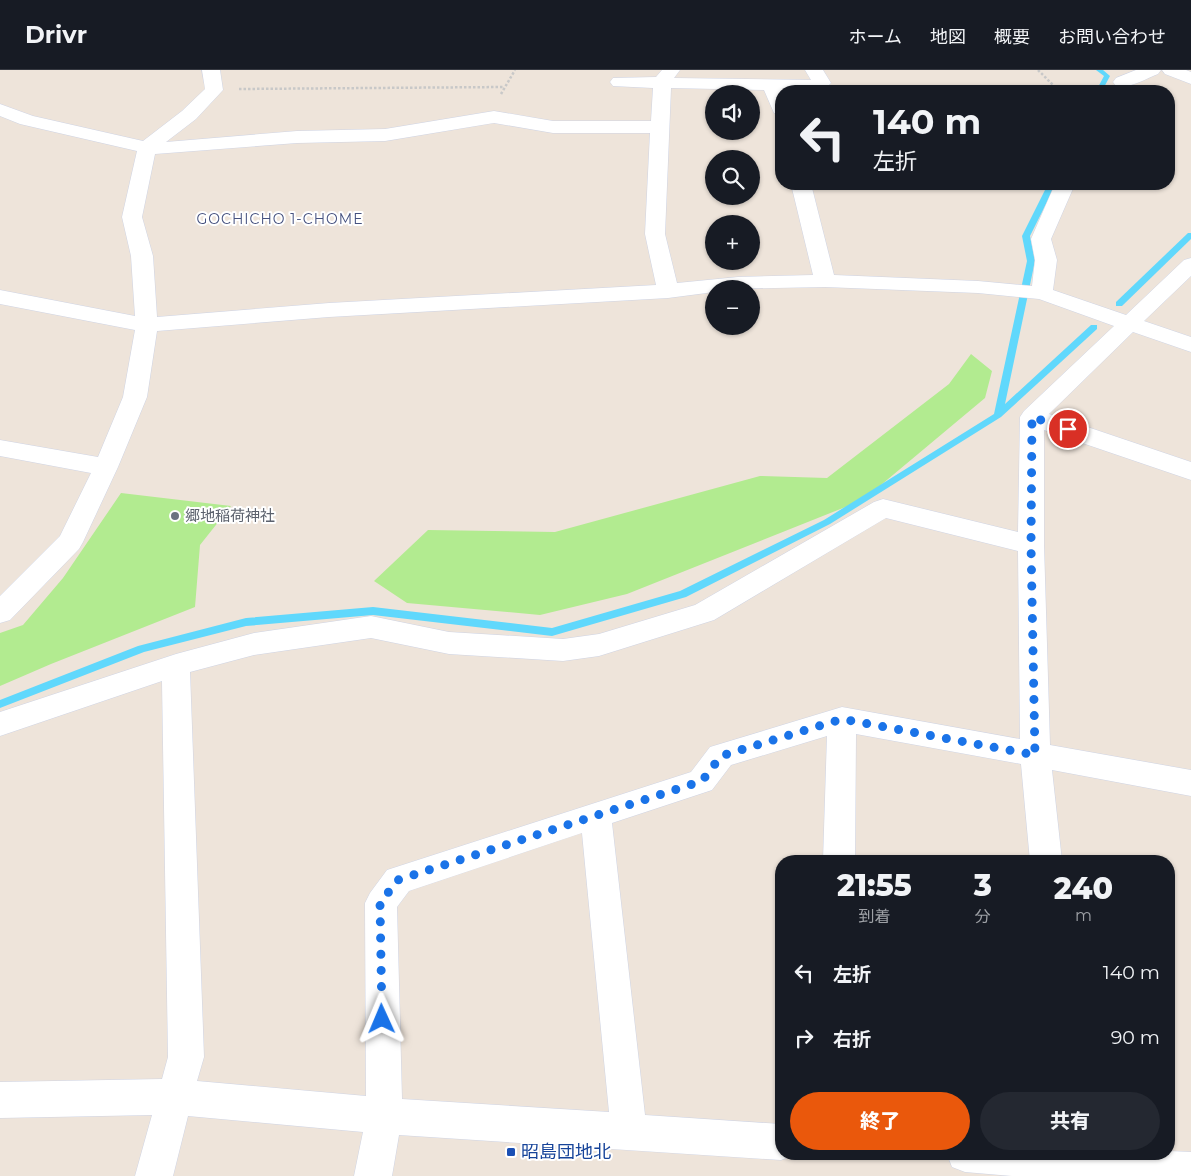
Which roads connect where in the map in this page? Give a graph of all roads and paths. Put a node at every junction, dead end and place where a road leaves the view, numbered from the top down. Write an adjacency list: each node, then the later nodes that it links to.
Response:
1 (210, 70): 15 (street)
2 (814, 70): 12 (street)
3 (1038, 70): 13 (path)
4 (1152, 70): 8 (street)
5 (1171, 70): 7 (street)
6 (667, 76): 9 (street); 10 (street); 18 (street)
7 (1191, 79)
8 (1117, 81)
9 (619, 82)
10 (771, 85): 11 (street); 16 (street)
11 (775, 85)
12 (819, 85)
13 (1053, 85)
14 (503, 87): 15 (path)
15 (214, 90): 19 (street)
16 (775, 95)
17 (0, 110): 19 (street)
18 (659, 127): 19 (street); 24 (street)
19 (148, 148): 28 (street)
20 (803, 190): 23 (street)
21 (1062, 190): 25 (street)
22 (1191, 264): 27 (street)
23 (825, 281): 24 (street); 25 (street)
24 (668, 291): 28 (street)
25 (1040, 293): 27 (street)
26 (0, 297): 28 (street)
27 (1131, 324): 29 (street); 30 (street)
28 (147, 325): 32 (street)
29 (1191, 345)
30 (1032, 417): 33 (street); 34 (street)
31 (0, 448): 32 (street)
32 (106, 466): 35 (street)
33 (1191, 471)
34 (1031, 545): 36 (street); 39 (street)
35 (0, 612)
36 (176, 665): 38 (street); 44 (street)
37 (842, 719): 39 (street); 41 (street); 42 (street)
38 (0, 724)
39 (1035, 755): 40 (street); 43 (street)
40 (1191, 783)
41 (596, 817): 46 (street); 47 (street)
42 (839, 855)
43 (1045, 855)
44 (176, 1097): 45 (street); 46 (street); 52 (street)
45 (0, 1100)
46 (384, 1116): 47 (street); 53 (street)
47 (629, 1132): 48 (street)
48 (775, 1142)
49 (1034, 1160): 50 (street)
50 (1080, 1164): 51 (street)
51 (1191, 1171)
52 (154, 1176)
53 (373, 1176)

